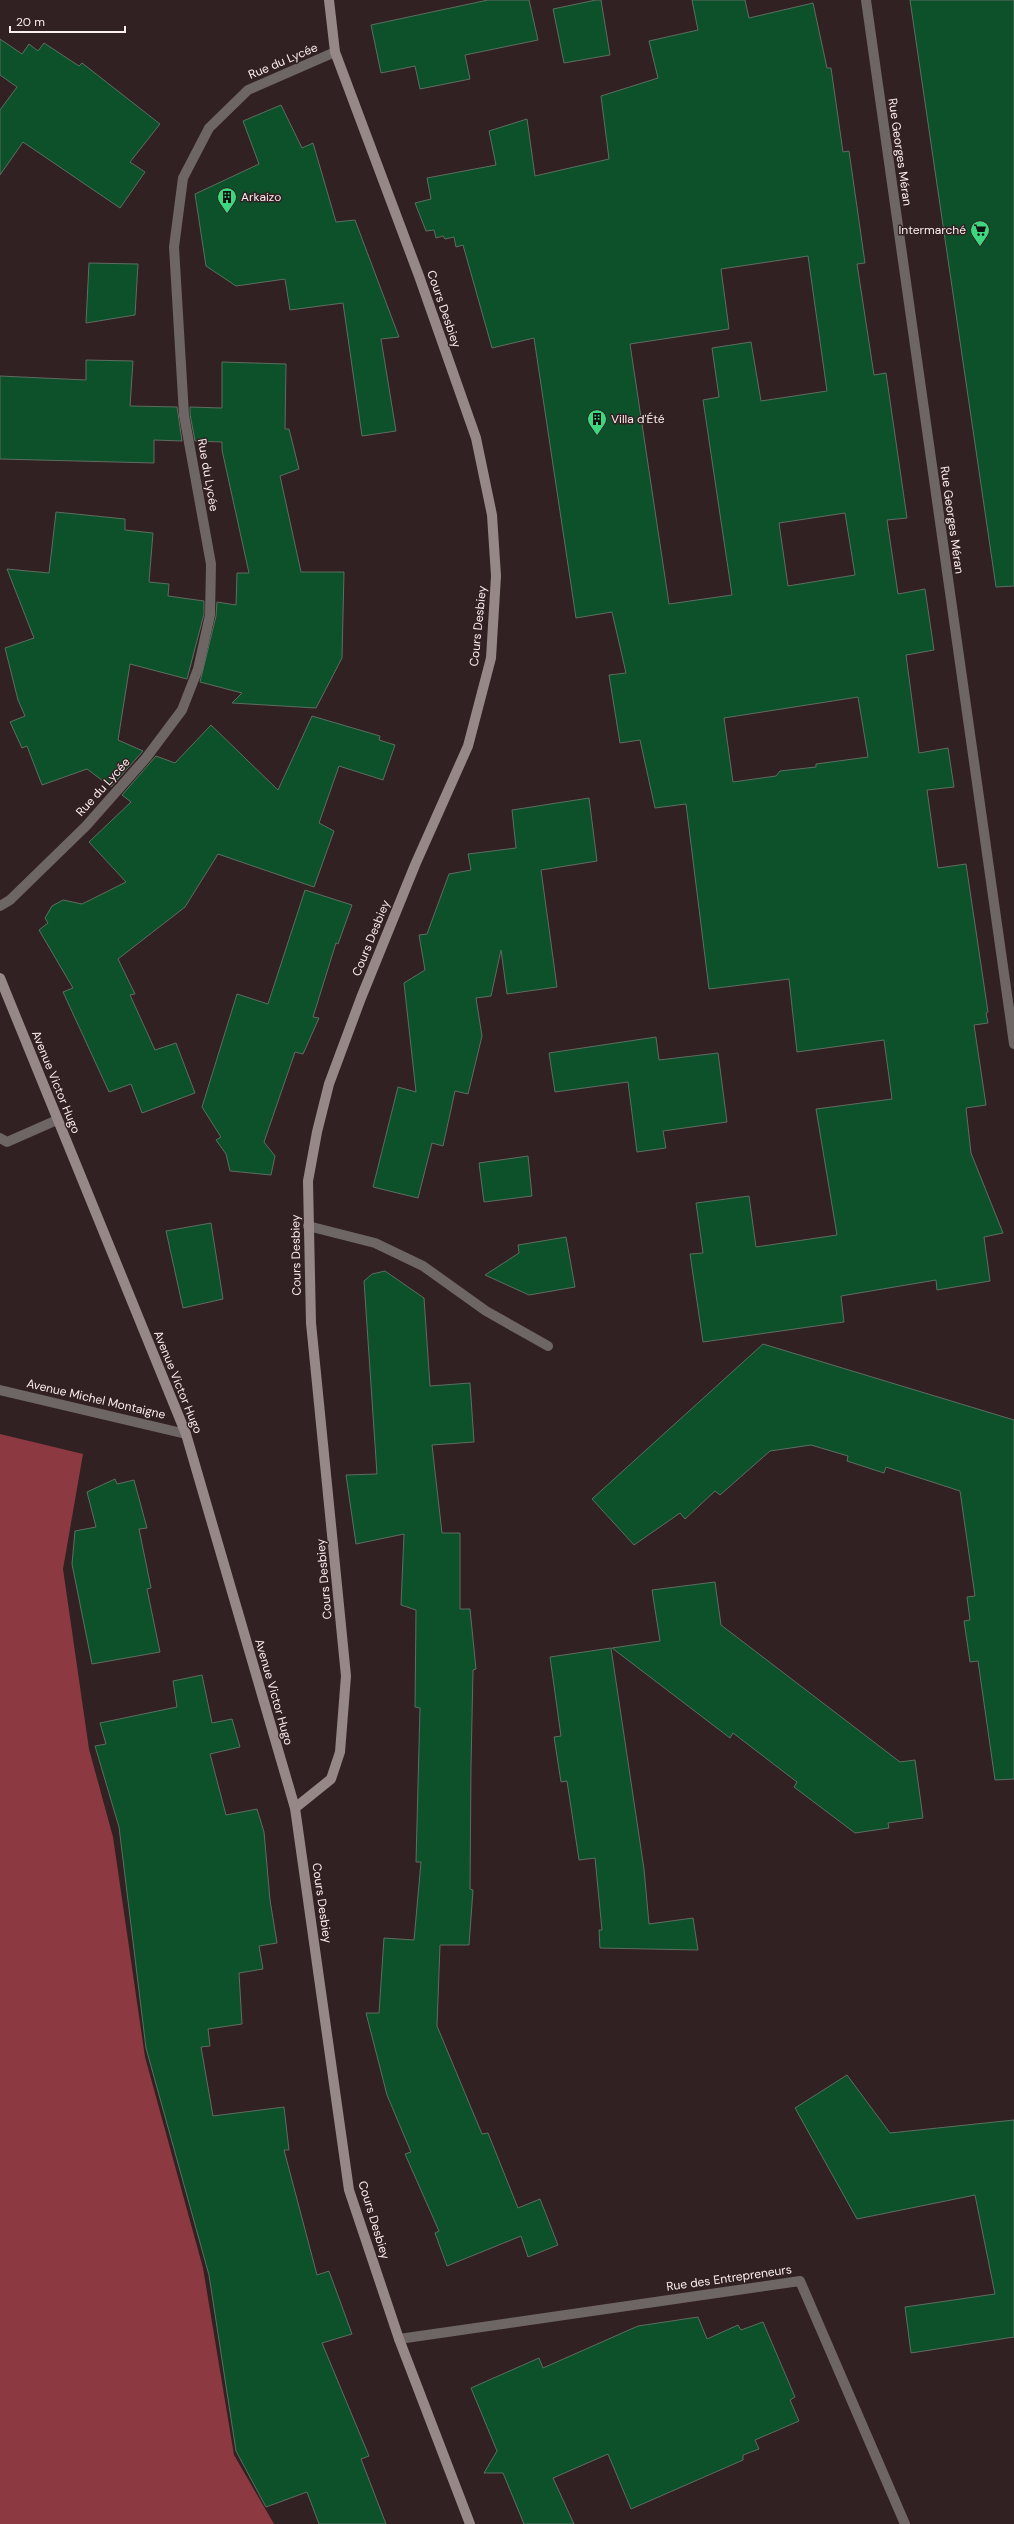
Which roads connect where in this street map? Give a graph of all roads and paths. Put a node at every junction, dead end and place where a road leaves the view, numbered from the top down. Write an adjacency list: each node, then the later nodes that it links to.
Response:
1 (329, 0): 3 (street, Cours Desbiey)
2 (866, 0): 6 (street, Rue Georges Méran)
3 (335, 52): 4 (street, Rue du Lycée); 9 (street, Cours Desbiey)
4 (0, 906)
5 (0, 978): 7 (street, Avenue Victor Hugo)
6 (1014, 1044)
7 (57, 1120): 8 (street); 12 (street, Avenue Victor Hugo)
8 (0, 1138)
9 (308, 1226): 10 (street); 13 (street, Cours Desbiey)
10 (548, 1346)
11 (0, 1390): 12 (street, Avenue Michel Montaigne)
12 (186, 1434): 13 (street, Avenue Victor Hugo)
13 (295, 1808): 14 (street, Cours Desbiey)
14 (399, 2339): 15 (street, Cours Desbiey); 16 (street, Rue des Entrepreneurs)
15 (470, 2524)
16 (905, 2524)

